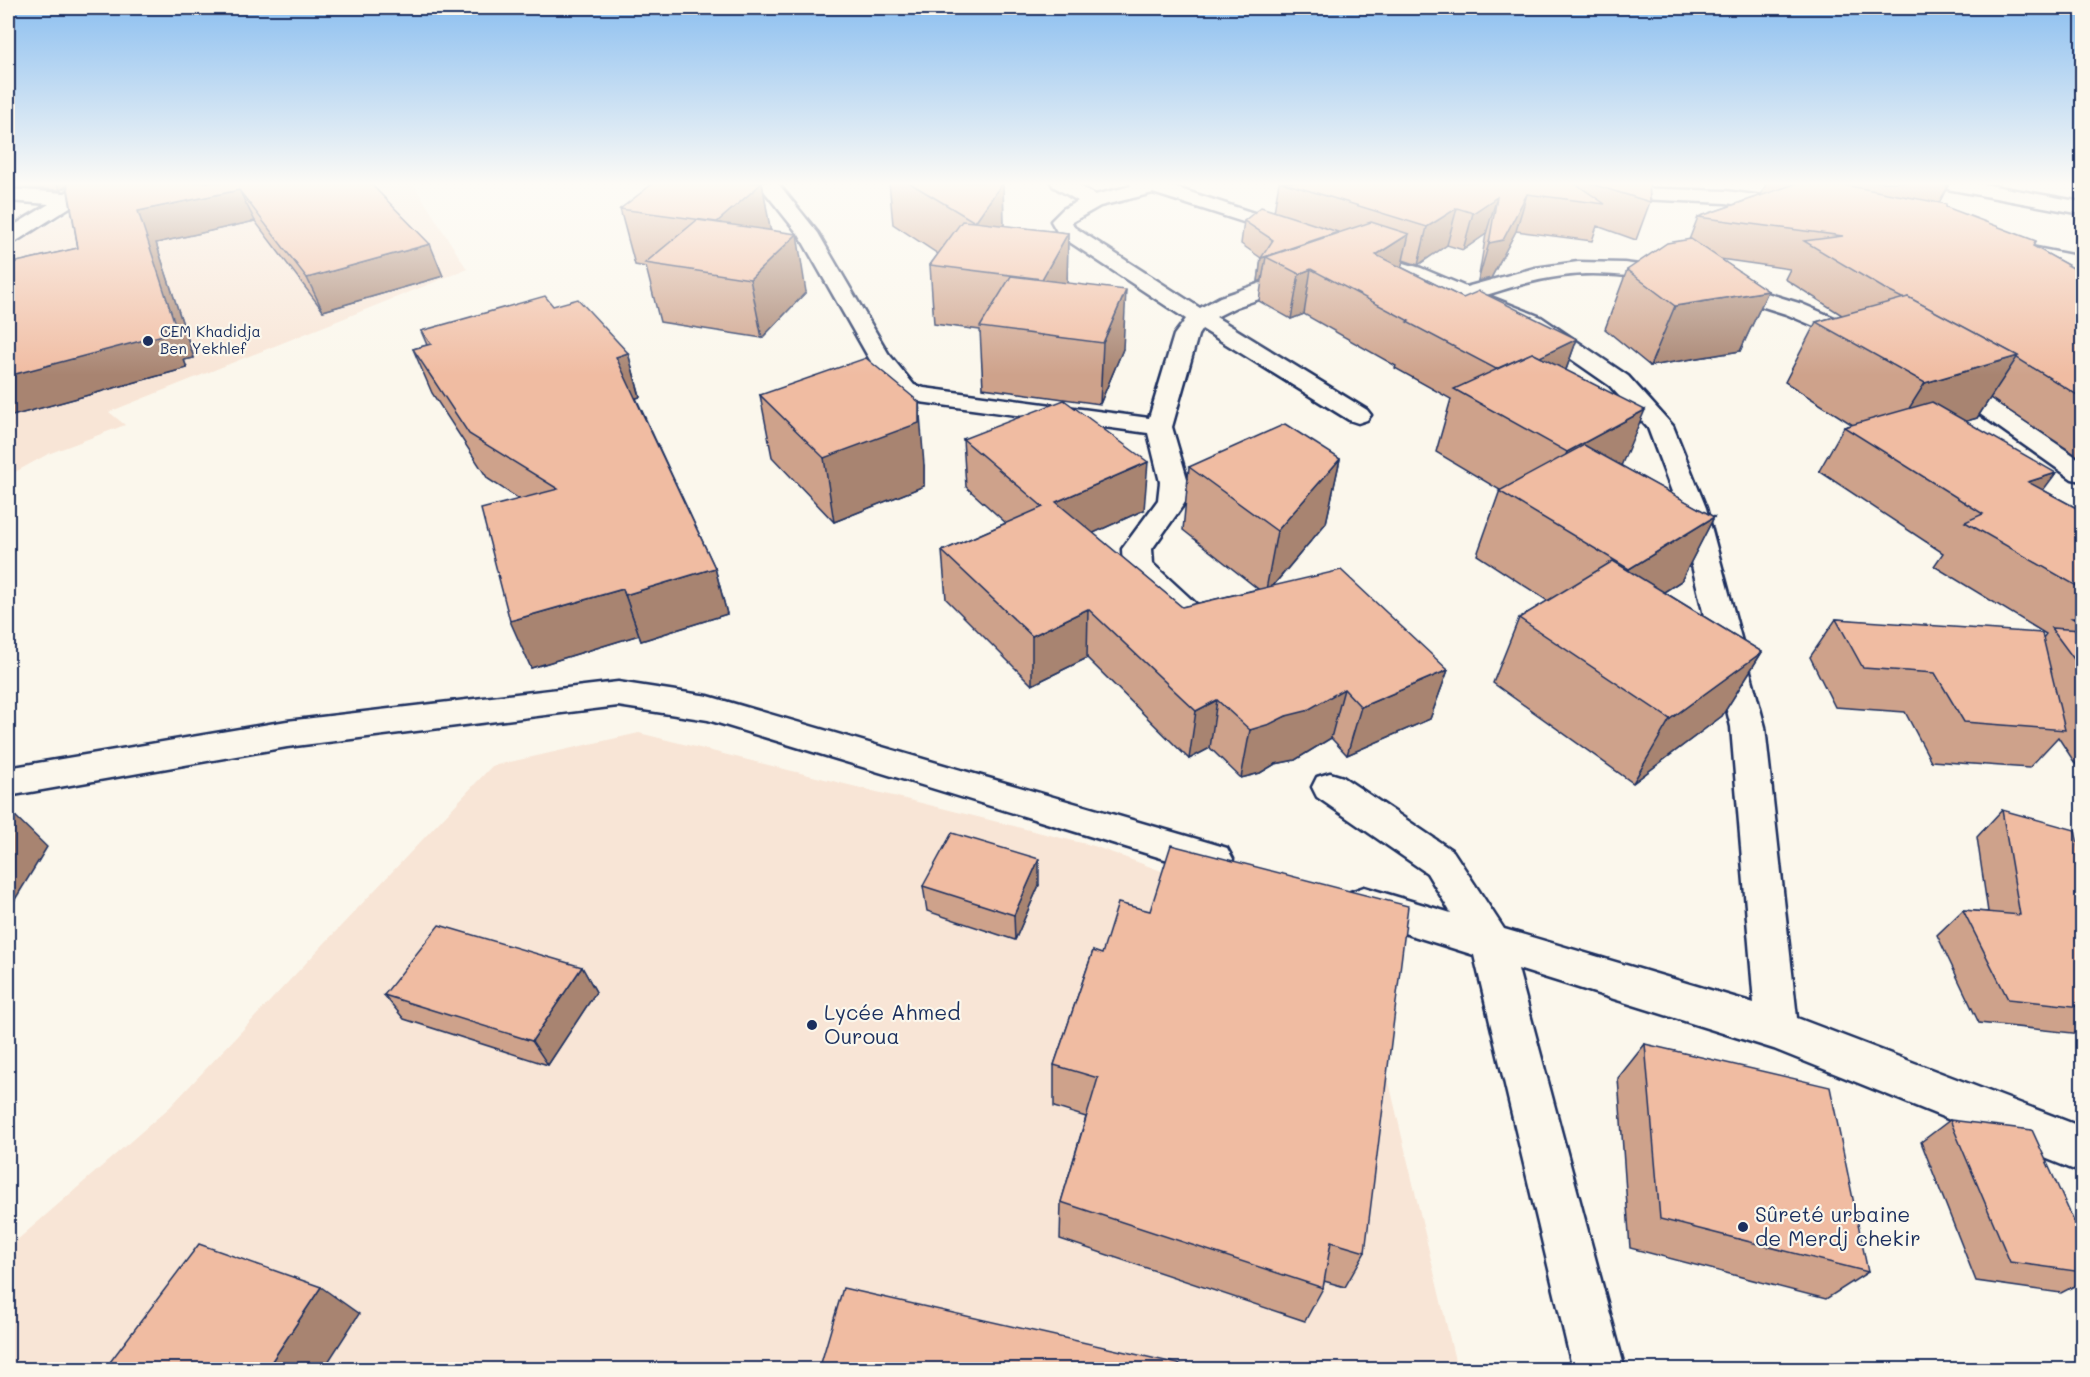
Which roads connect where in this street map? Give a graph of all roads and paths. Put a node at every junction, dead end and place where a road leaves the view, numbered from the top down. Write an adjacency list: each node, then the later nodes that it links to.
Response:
1 (815, 246): 12 (street)
2 (1090, 246): 8 (street)
3 (2001, 246): 4 (street)
4 (2030, 252): 5 (street); 6 (street)
5 (2082, 263)
6 (2046, 278)
7 (1464, 294): 8 (street); 9 (street); 20 (street)
8 (1199, 317): 11 (street); 12 (street)
9 (1882, 347)
10 (1930, 374): 13 (street)
11 (1358, 416)
12 (1160, 427): 14 (street)
13 (2082, 473)
14 (1193, 618)
15 (8, 782): 17 (street)
16 (1330, 787): 19 (street)
17 (1248, 869)
18 (1325, 893): 19 (street)
19 (1491, 943): 20 (street); 22 (street)
20 (1777, 1030): 21 (street)
21 (2082, 1150)
22 (1599, 1370)

